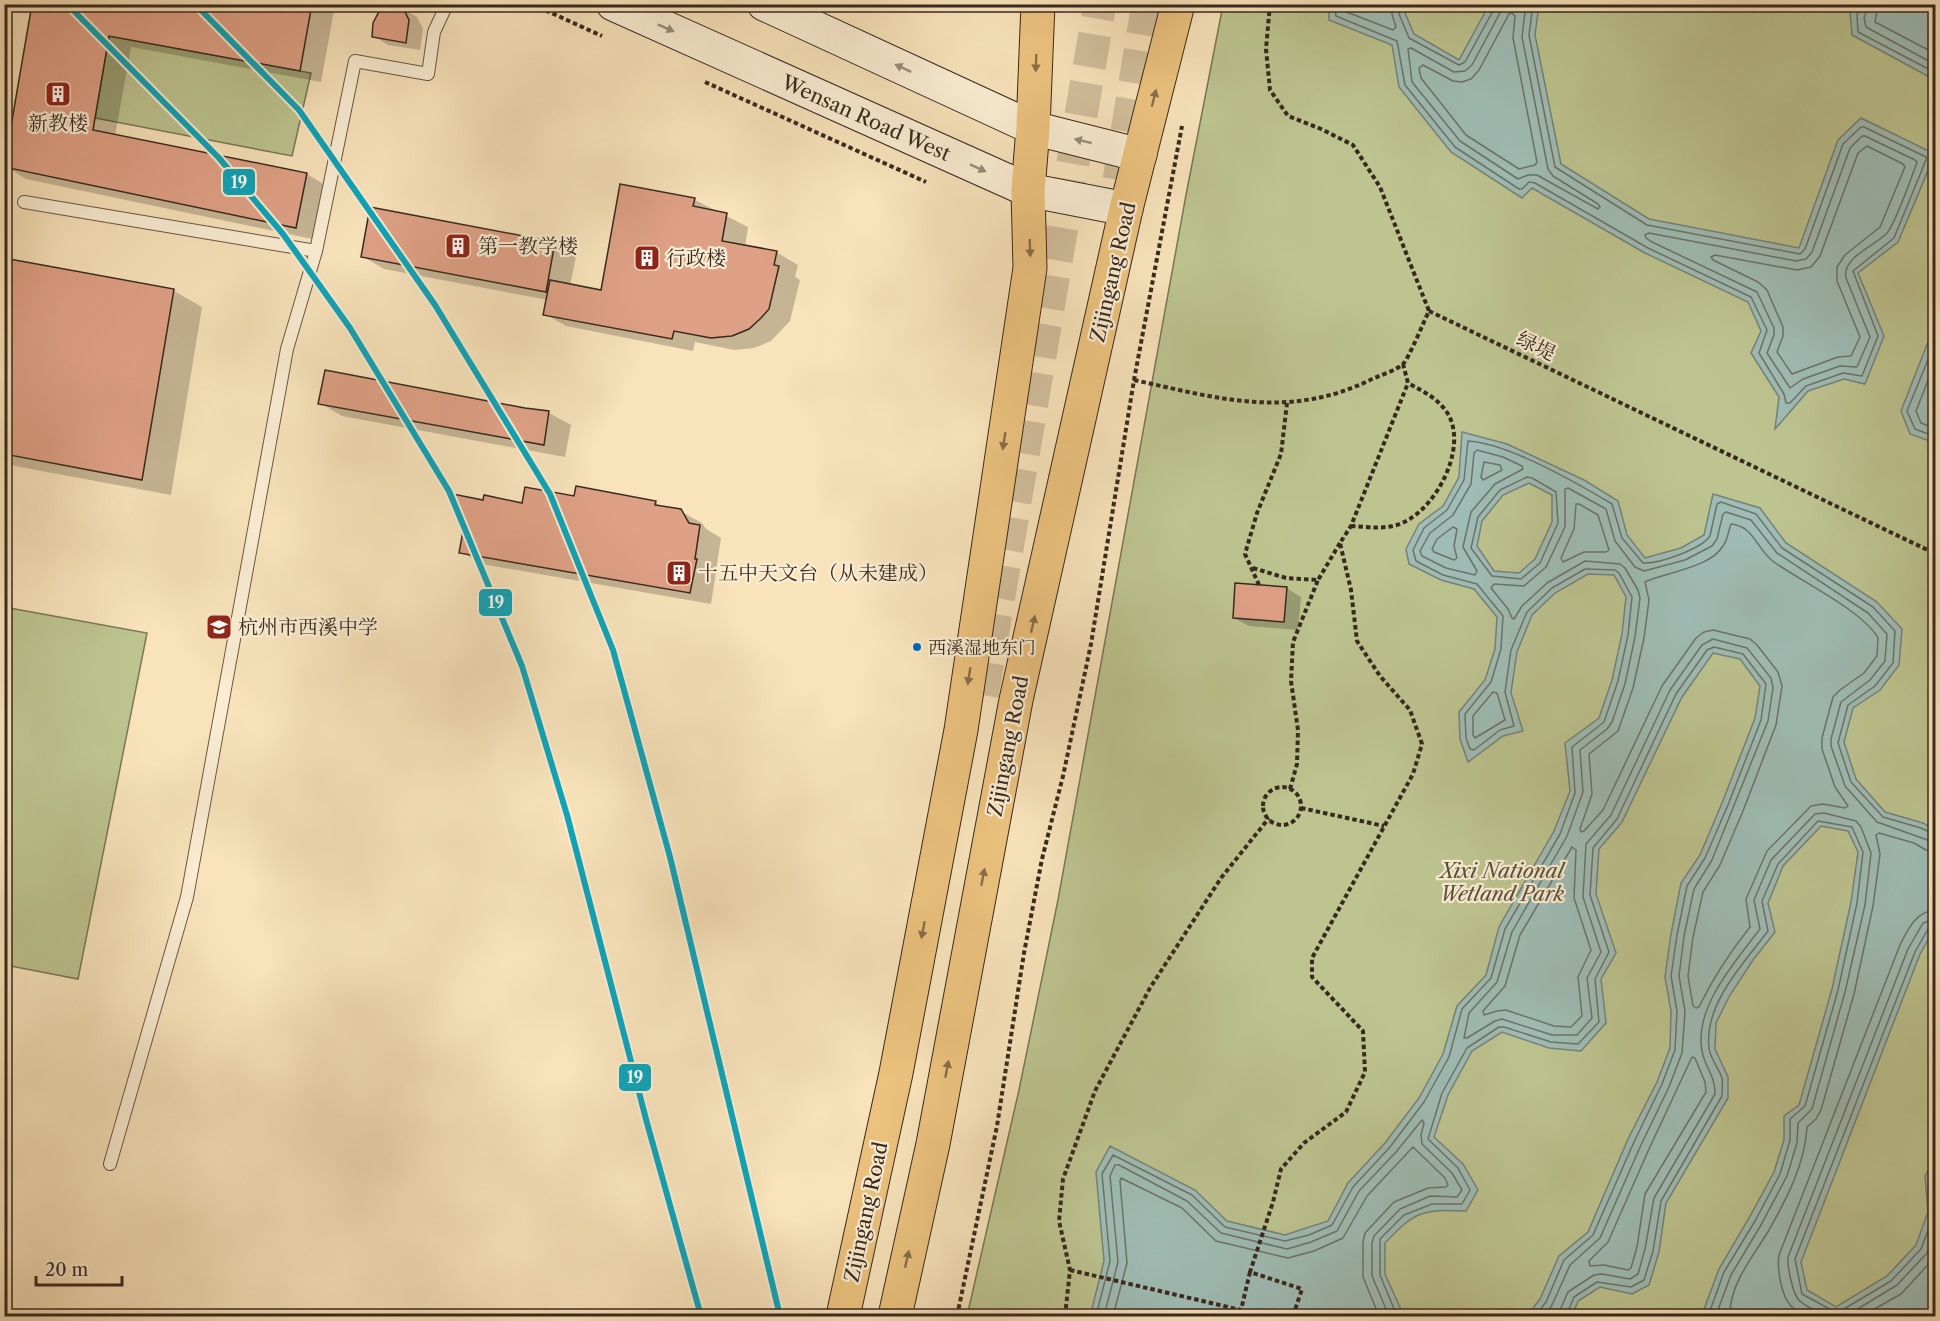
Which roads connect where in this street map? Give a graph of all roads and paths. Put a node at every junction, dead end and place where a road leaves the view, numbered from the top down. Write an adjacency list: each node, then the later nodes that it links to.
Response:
1 (447, 4): 17 (lane)
2 (532, 4): 8 (path)
3 (613, 4): 14 (main road, Wensan Road West, one-way to 14)
4 (764, 4): 11 (main road, one-way to 4)
5 (1038, 4): 11 (main road, Zijingang Road, one-way to 11)
6 (1178, 4): 12 (main road, Zijingang Road, one-way to 6)
7 (1270, 4): 18 (path)
8 (608, 38)
9 (705, 82): 13 (path)
10 (1184, 115): 20 (path)
11 (1033, 128): 12 (main road, one-way to 11); 14 (main road, Zijingang Road)
12 (1140, 155): 16 (main road, Zijingang Road)
13 (926, 182)
14 (1028, 190): 16 (main road, Wensan Road West); 36 (main road, Zijingang Road, one-way to 36)
15 (24, 202): 17 (lane)
16 (1126, 209): 37 (main road, Zijingang Road, one-way to 16)
17 (316, 251): 33 (lane)
18 (1429, 311): 19 (path); 25 (path, 绿堤)
19 (1403, 364): 21 (path); 22 (path)
20 (1134, 380): 22 (path); 38 (path)
21 (1408, 383): 23 (path); 23 (path)
22 (1287, 403): 26 (path)
23 (1351, 526): 24 (path)
24 (1340, 543): 27 (path); 32 (path)
25 (1935, 554)
26 (1253, 568): 27 (path); 28 (path)
27 (1318, 580): 29 (path)
28 (1259, 585)
29 (1290, 789): 30 (path); 31 (path)
30 (1301, 808): 31 (path); 32 (path)
31 (1269, 818): 34 (path)
32 (1384, 826): 35 (path)
33 (110, 1164)
34 (1070, 1270): 35 (path); 39 (path)
35 (1250, 1272): 40 (path)
36 (843, 1317)
37 (895, 1317)
38 (957, 1317)
39 (1065, 1317)
40 (1293, 1317)

